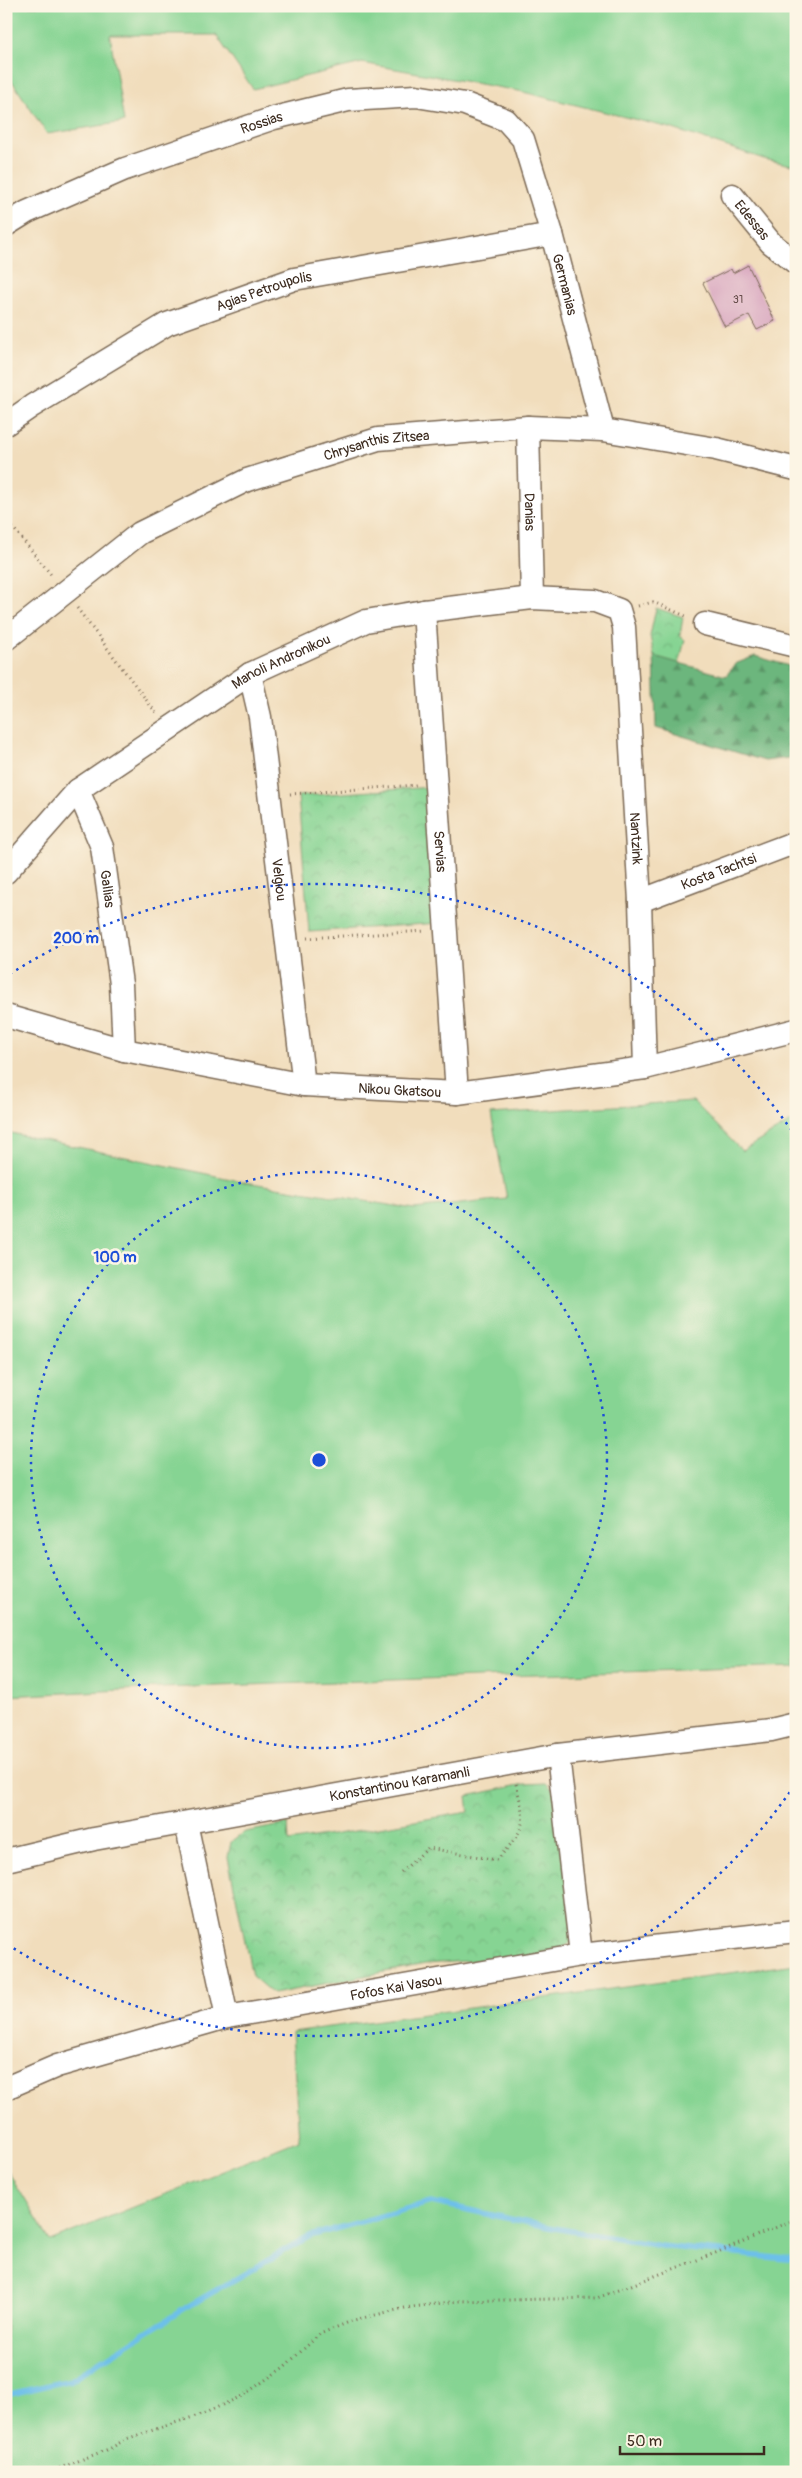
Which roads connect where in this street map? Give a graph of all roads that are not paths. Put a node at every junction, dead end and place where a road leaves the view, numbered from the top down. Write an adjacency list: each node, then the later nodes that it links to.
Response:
1 (523, 139): 3 (street, Rossias); 4 (street, Germanias)
2 (732, 195): 5 (street, Edessas)
3 (6, 225)
4 (552, 234): 6 (street, Agias Petroupolis); 8 (street, Germanias)
5 (796, 263)
6 (6, 424)
7 (528, 427): 8 (street, Chrysanthis Zitsea); 10 (street, Danias); 14 (street, Chrysanthis Zitsea)
8 (603, 430): 9 (street, Chrysanthis Zitsea)
9 (796, 469)
10 (532, 598): 11 (street, Manoli Andronikou); 12 (street, Manoli Andronikou)
11 (619, 610): 20 (street, Nantzink)
12 (424, 611): 16 (street, Manoli Andronikou); 26 (street, Servias)
13 (705, 624): 15 (street)
14 (6, 639)
15 (796, 646)
16 (250, 674): 17 (street, Manoli Andronikou); 25 (street, Velgiou)
17 (78, 790): 19 (street, Manoli Andronikou); 23 (street, Gallias)
18 (796, 842): 20 (street, Kosta Tachtsi)
19 (6, 872)
20 (640, 900): 24 (street, Nantzink)
21 (6, 1016): 23 (street, Nikou Gkatsou)
22 (796, 1030): 24 (street, Nikou Gkatsou)
23 (124, 1050): 25 (street, Nikou Gkatsou)
24 (645, 1068): 26 (street, Nikou Gkatsou)
25 (304, 1085): 26 (street, Nikou Gkatsou)
26 (458, 1094)
27 (796, 1724): 28 (street, Konstantinou Karamanli)
28 (558, 1755): 29 (street, Konstantinou Karamanli); 32 (street)
29 (186, 1823): 30 (street, Konstantinou Karamanli); 33 (street)
30 (6, 1860)
31 (796, 1931): 32 (street, Fofos Kai Vasou)
32 (581, 1956): 33 (street, Fofos Kai Vasou)
33 (227, 2017): 34 (street, Fofos Kai Vasou)
34 (6, 2088)

